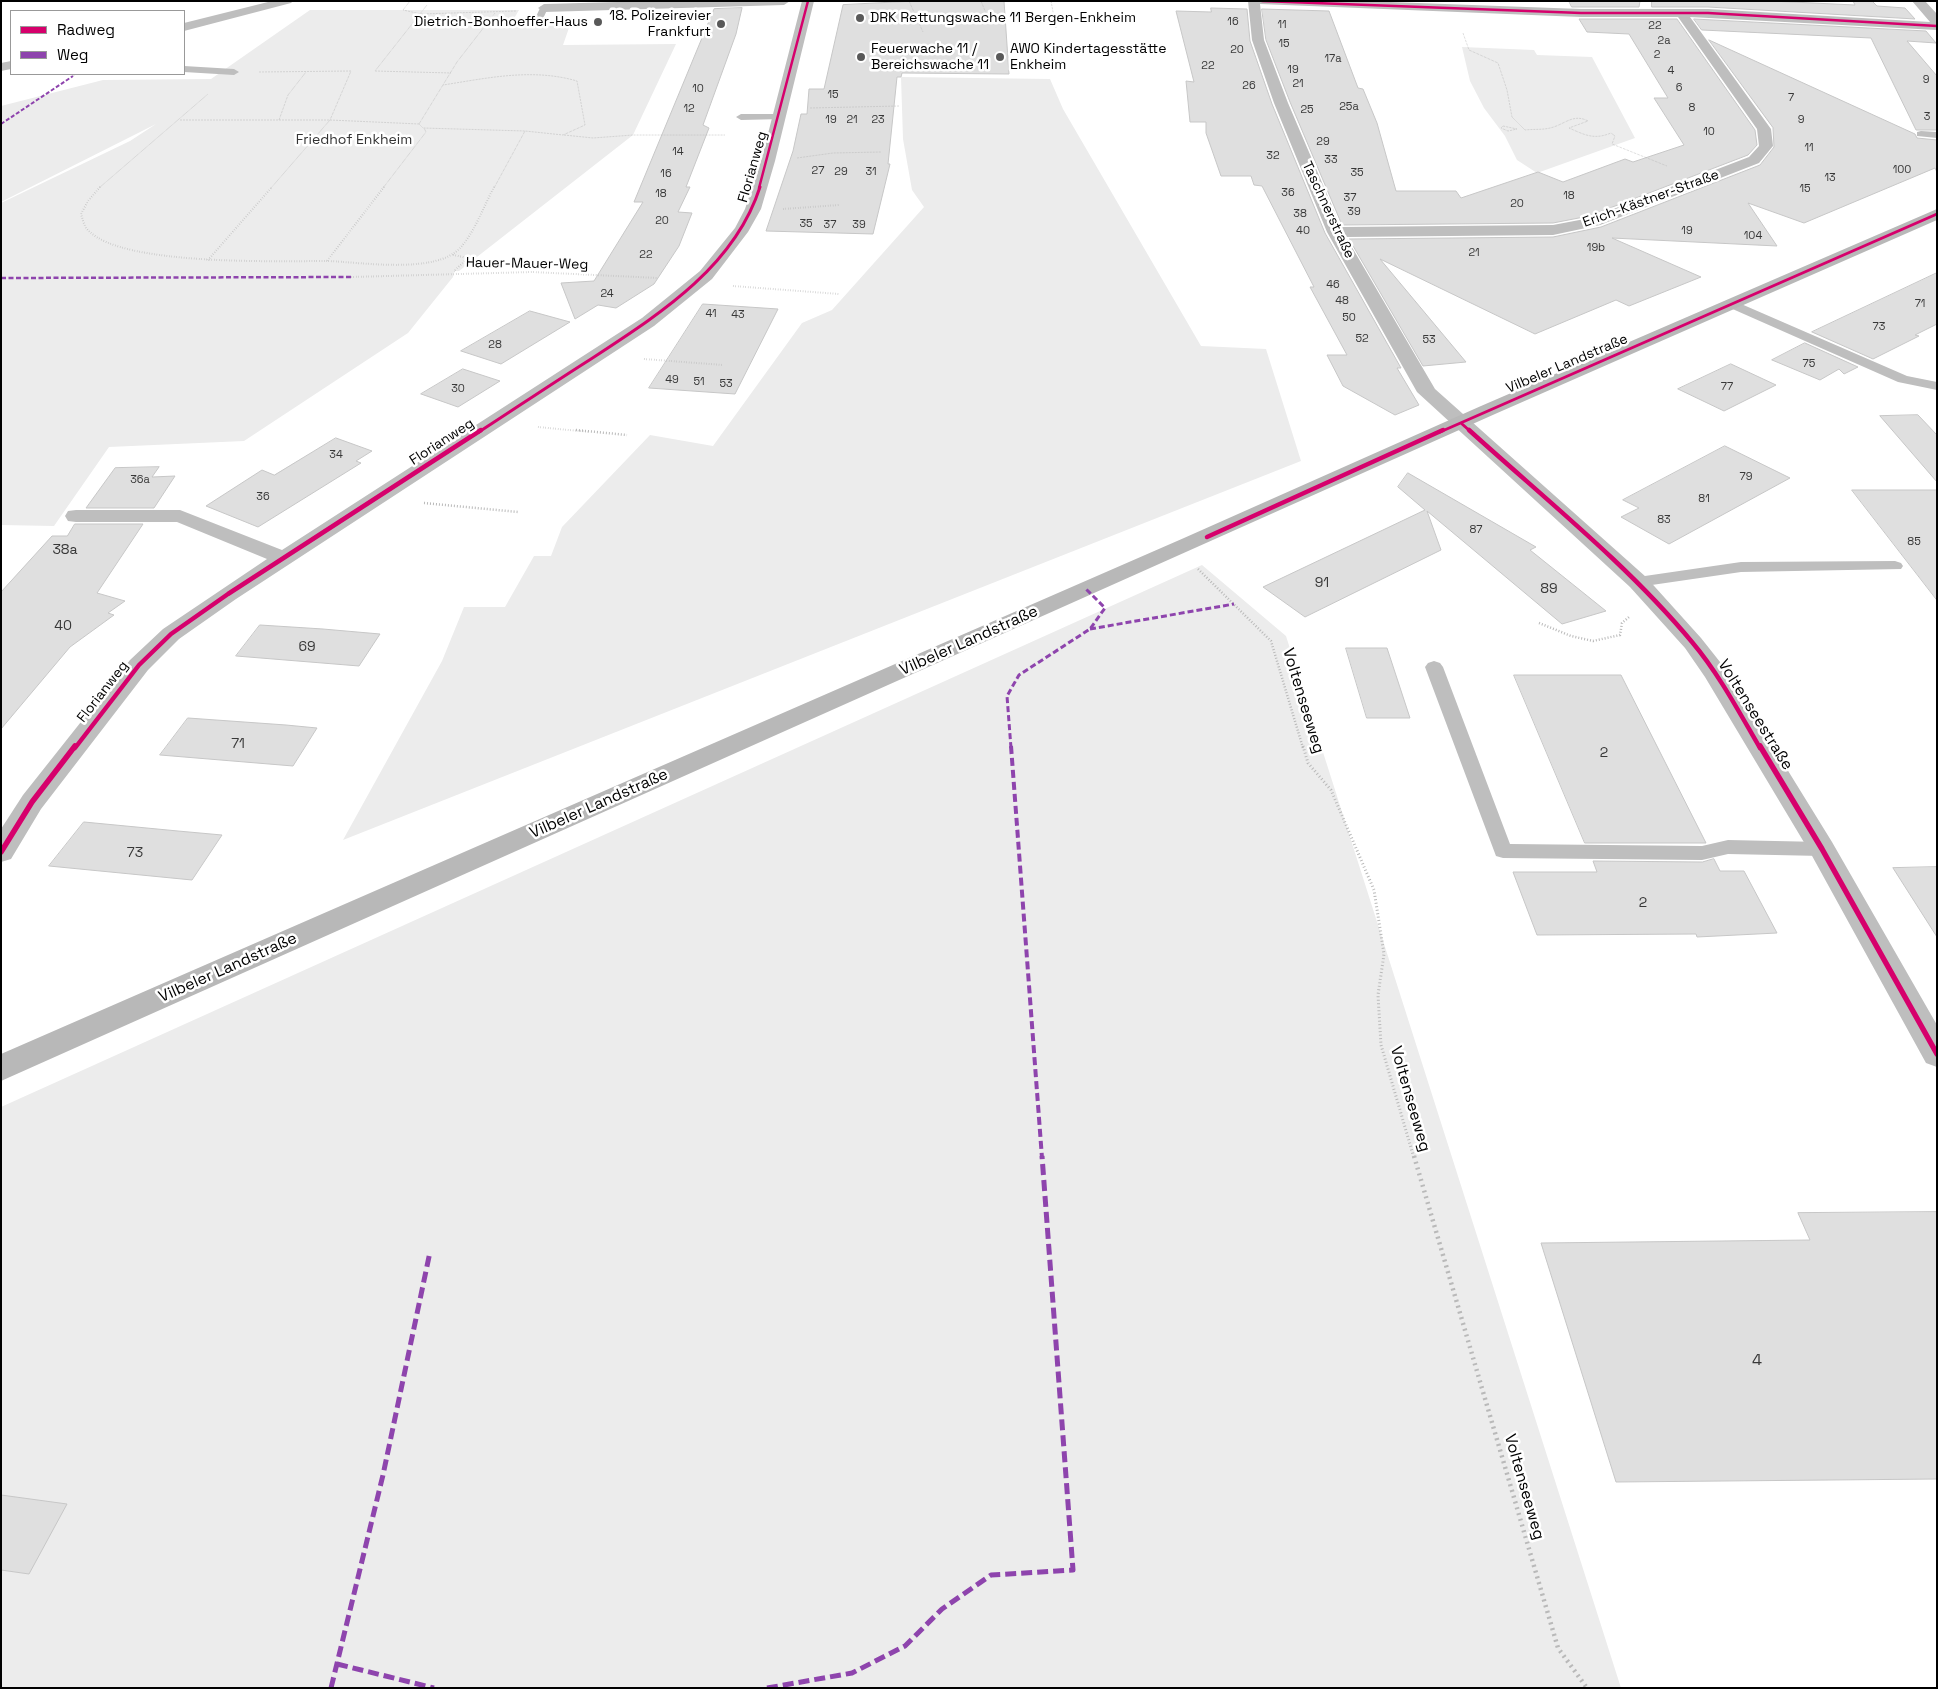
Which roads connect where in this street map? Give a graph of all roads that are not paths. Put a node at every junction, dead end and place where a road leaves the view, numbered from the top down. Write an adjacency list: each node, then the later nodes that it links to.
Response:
1 (287, 1): 12 (street)
2 (784, 1): 7 (street)
3 (808, 1): 16 (street, Florianweg)
4 (1254, 1): 20 (street, Taschnerstraße)
5 (1262, 1): 8 (street)
6 (1918, 1): 9 (street)
7 (544, 8): 10 (lane)
8 (1681, 13): 11 (street); 20 (street, Erich-Kästner-Straße)
9 (1937, 22)
10 (537, 23)
11 (1937, 26)
12 (185, 27)
13 (185, 69): 14 (lane)
14 (234, 72)
15 (741, 117): 16 (lane)
16 (778, 120): 25 (street, Florianweg)
17 (1921, 134): 18 (lane)
18 (1937, 135)
19 (1937, 214): 21 (main road, Vilbeler Landstraße)
20 (1335, 232): 23 (street, Taschnerstraße)
21 (1732, 304): 22 (lane); 23 (main road, Vilbeler Landstraße)
22 (1937, 386)
23 (1461, 423): 27 (street, Voltenseestraße); 32 (main road, Vilbeler Landstraße)
24 (76, 516): 25 (street)
25 (282, 558): 30 (street, Florianweg)
26 (1896, 566): 27 (lane)
27 (1638, 582): 29 (street, Voltenseestraße)
28 (1434, 667): 29 (lane)
29 (1822, 849): 31 (street, Voltenseestraße)
30 (1, 852)
31 (1937, 1054)
32 (1, 1068)

